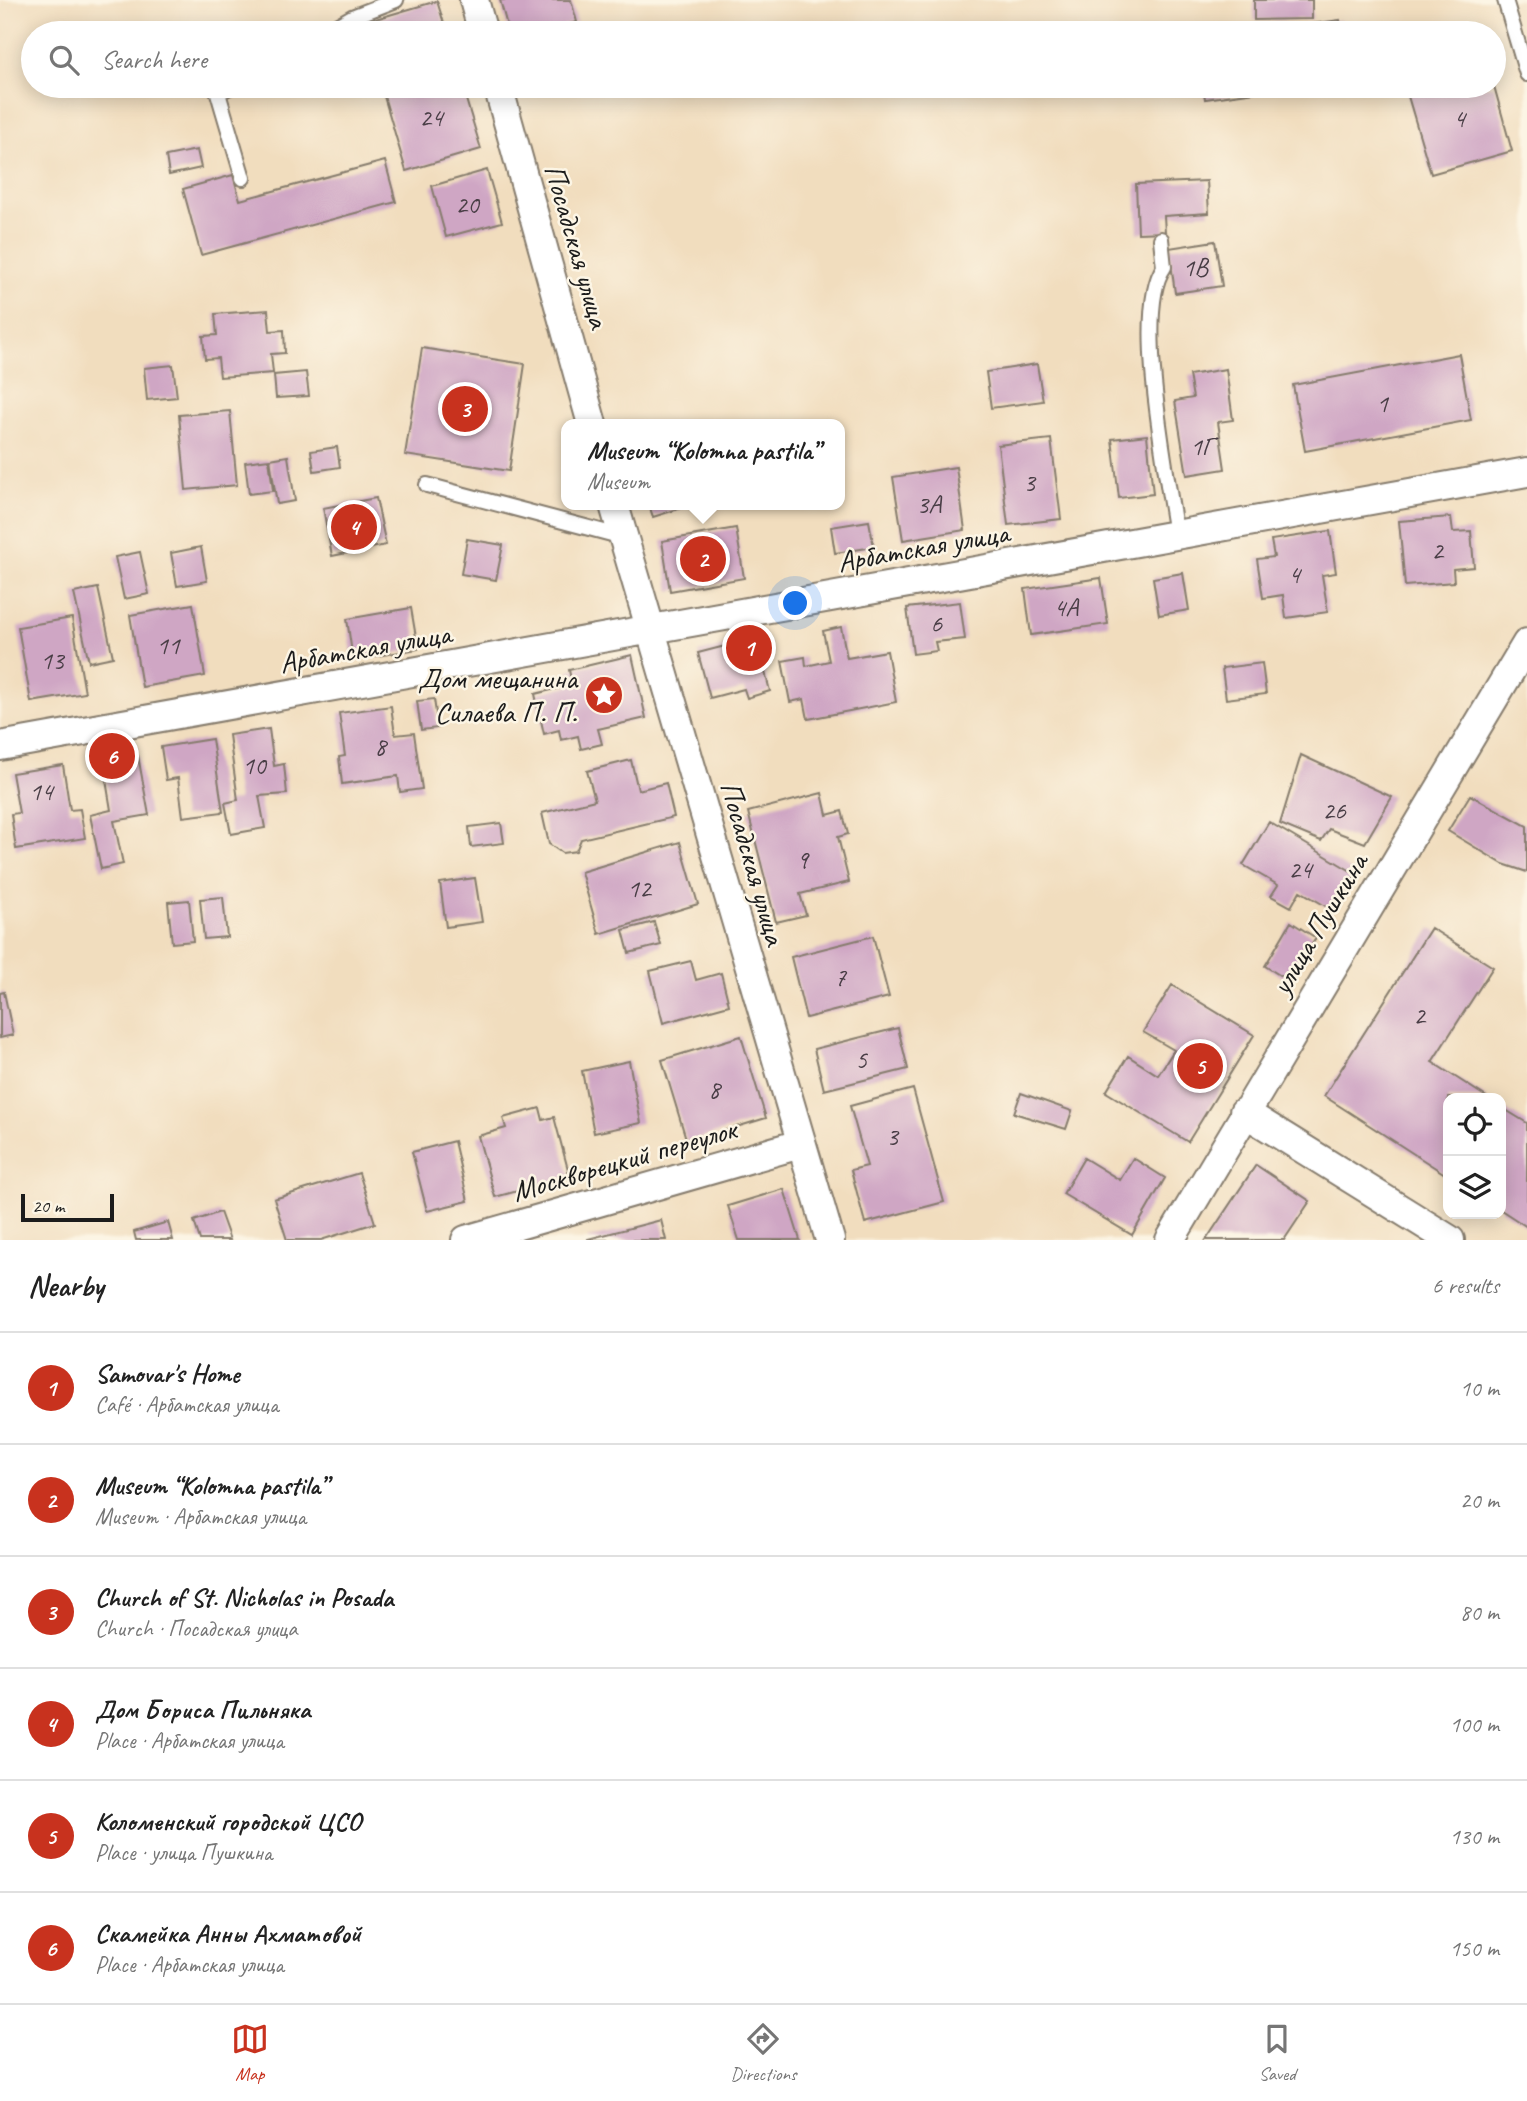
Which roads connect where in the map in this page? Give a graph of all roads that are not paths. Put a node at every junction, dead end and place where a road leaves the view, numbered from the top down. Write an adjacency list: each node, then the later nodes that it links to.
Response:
1 (396, 0): 4 (lane)
2 (474, 0): 5 (street)
3 (1505, 0): 6 (lane)
4 (345, 21)
5 (480, 21)
6 (1527, 74)
7 (219, 98): 9 (lane)
8 (501, 98): 11 (street, Посадская улица)
9 (243, 178)
10 (1161, 239): 15 (lane)
11 (591, 419)
12 (1527, 472): 15 (street, Арбатская улица)
13 (427, 485): 16 (lane)
14 (615, 510): 16 (street, Посадская улица)
15 (1176, 535): 17 (street, Арбатская улица)
16 (623, 537): 17 (street, Посадская улица)
17 (651, 631): 19 (street, Арбатская улица); 21 (street, Посадская улица)
18 (1527, 643): 20 (street, улица Пушкина)
19 (0, 746)
20 (1244, 1112): 24 (street, улица Пушкина); 25 (street)
21 (800, 1144): 22 (street, Москворецкий переулок); 23 (street, Посадская улица)
22 (466, 1240)
23 (830, 1240)
24 (1170, 1240)
25 (1450, 1240)

